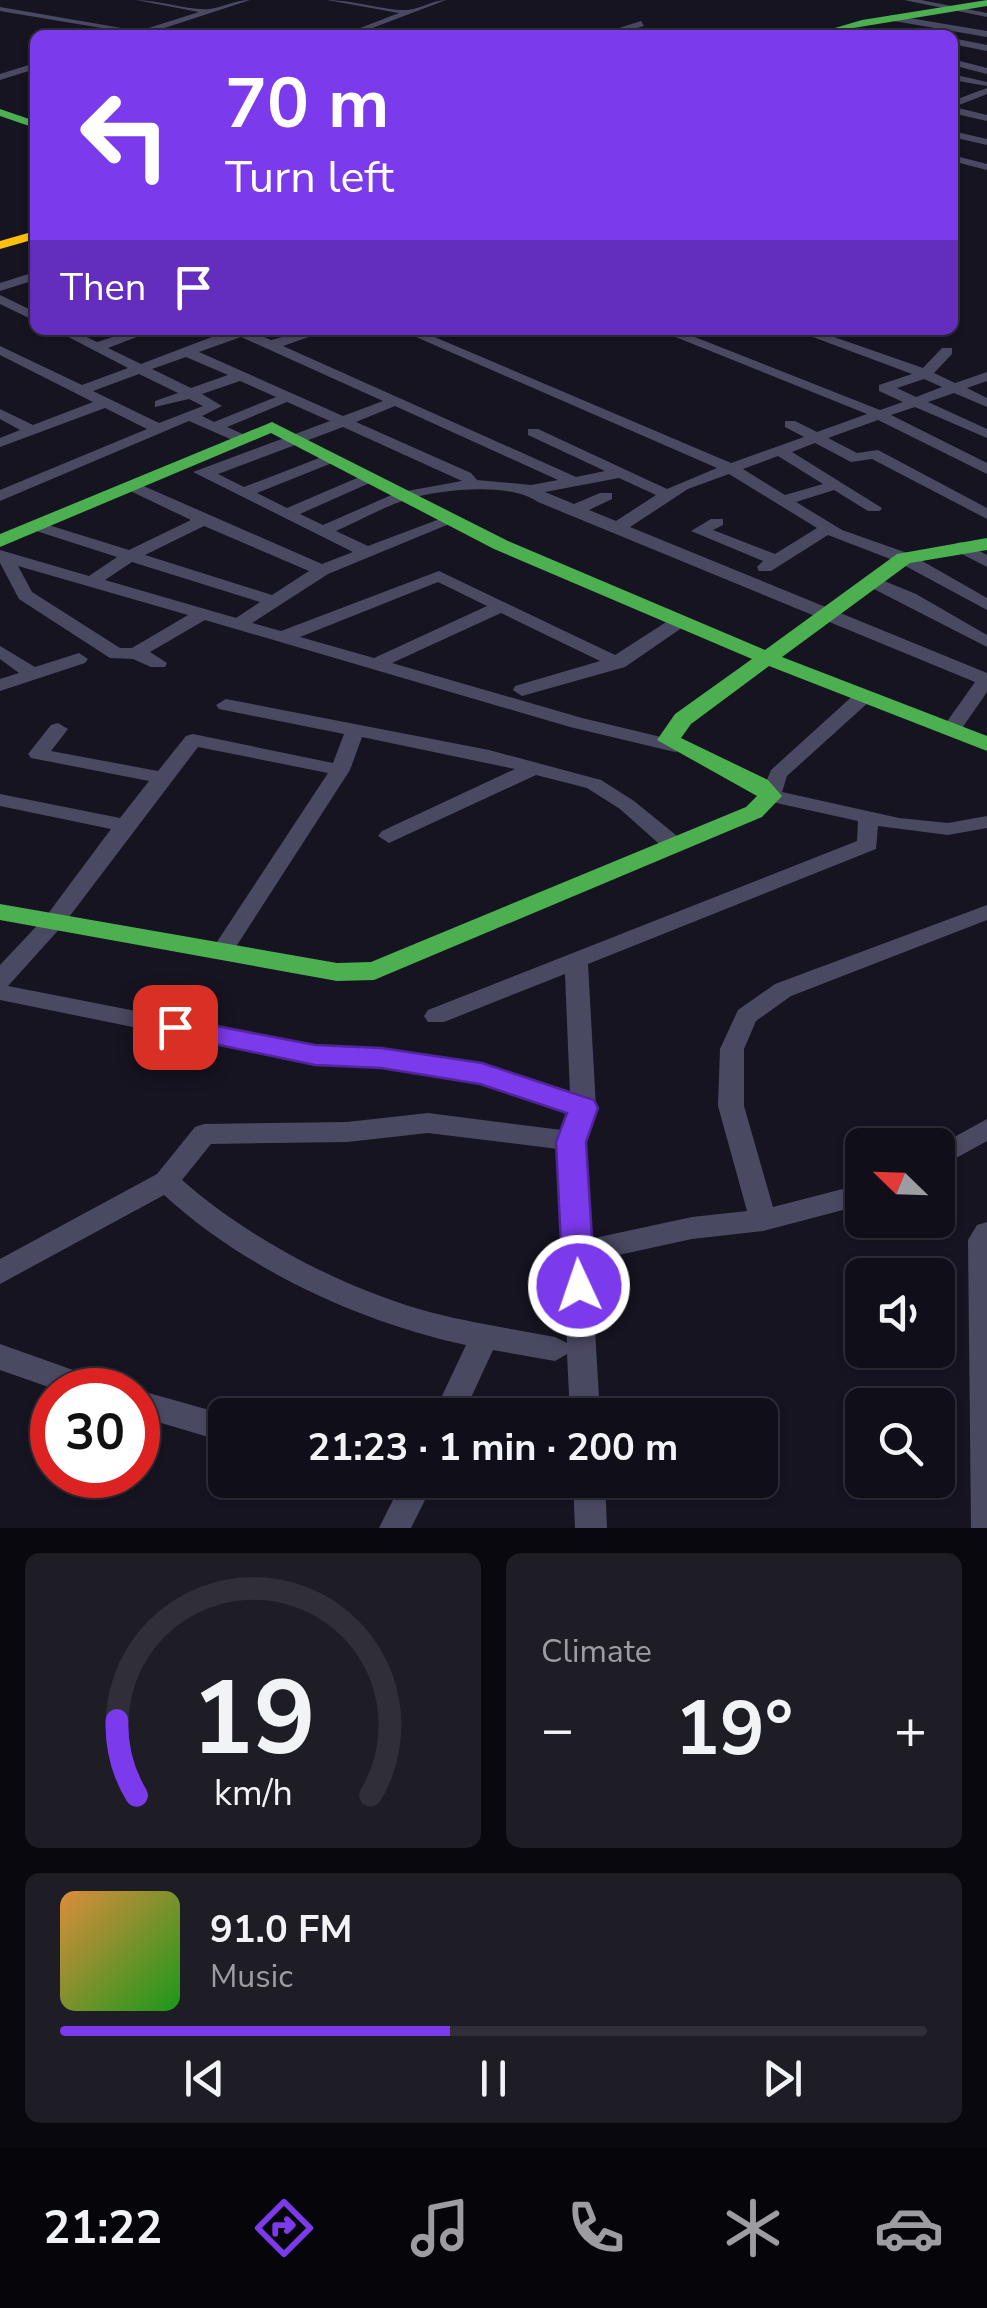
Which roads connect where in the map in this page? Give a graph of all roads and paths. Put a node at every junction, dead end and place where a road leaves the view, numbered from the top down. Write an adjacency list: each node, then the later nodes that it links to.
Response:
1 (140, 0): 8 (street)
2 (246, 0): 8 (street)
3 (331, 0): 9 (street)
4 (442, 0): 9 (street)
5 (908, 0): 7 (street)
6 (0, 9): 14 (street)
7 (975, 9): 10 (street); 13 (street)
8 (209, 12): 15 (street)
9 (409, 12): 16 (street)
10 (891, 18): 11 (street); 20 (street)
11 (862, 23): 18 (street); 19 (street)
12 (641, 24): 17 (street)
13 (987, 25)
14 (115, 30)
15 (150, 30)
16 (360, 30)
17 (619, 30)
18 (836, 30)
19 (897, 30)
20 (987, 34)
21 (958, 42): 22 (street)
22 (969, 44): 23 (street); 24 (street)
23 (958, 47)
24 (987, 48)
25 (958, 63): 27 (street)
26 (30, 68): 29 (street)
27 (985, 70): 28 (street)
28 (958, 74)
29 (0, 77)
30 (958, 77): 32 (street)
31 (958, 89): 32 (street)
32 (985, 91): 33 (street)
33 (958, 103)
34 (958, 104): 36 (street)
35 (958, 105): 38 (street)
36 (987, 106)
37 (0, 109): 39 (street)
38 (987, 118)
39 (30, 120)
40 (958, 122): 41 (street)
41 (987, 129)
42 (958, 135): 43 (street)
43 (987, 142)
44 (958, 147): 45 (street)
45 (987, 154)
46 (958, 160): 47 (street)
47 (987, 167)
48 (958, 171): 49 (street)
49 (987, 178)
50 (30, 238): 51 (street)
51 (0, 245)
52 (30, 278): 53 (street)
53 (0, 287)
54 (0, 299): 55 (street)
55 (28, 308)
56 (72, 335): 65 (street)
57 (133, 335): 65 (street)
58 (229, 335): 67 (street)
59 (248, 335): 64 (street)
60 (305, 335): 64 (street)
61 (420, 335): 100 (street)
62 (680, 335): 85 (street)
63 (815, 335): 72 (street)
64 (270, 345): 79 (street)
65 (96, 347): 71 (street)
66 (0, 350): 69 (street)
67 (187, 352): 71 (street); 73 (street)
68 (947, 352): 72 (street)
69 (16, 358): 70 (street); 76 (street)
70 (0, 364)
71 (140, 369): 76 (street); 77 (street)
72 (925, 374): 75 (street); 81 (street)
73 (240, 376): 77 (street); 78 (street)
74 (987, 376): 75 (street)
75 (954, 388): 81 (street); 82 (street)
76 (81, 390): 80 (street)
77 (189, 393): 83 (street); 86 (street)
78 (287, 396): 87 (street); 89 (street)
79 (396, 401): 87 (street); 105 (street)
80 (106, 402): 90 (street); 91 (street)
81 (916, 402): 85 (street); 93 (street)
82 (987, 403)
83 (160, 404)
84 (0, 414): 91 (street)
85 (880, 415): 95 (street); 102 (street)
86 (189, 416): 89 (street); 90 (street)
87 (342, 421): 94 (street); 106 (street)
88 (790, 424): 95 (street)
89 (214, 427): 96 (street)
90 (159, 429): 112 (street)
91 (32, 431): 97 (street)
92 (534, 432): 103 (street)
93 (987, 434)
94 (293, 438): 96 (street); 99 (street); 101 (street)
95 (816, 438): 98 (street); 119 (street)
96 (242, 439): 101 (street)
97 (0, 443)
98 (780, 451): 100 (street); 107 (street)
99 (332, 458): 104 (street); 110 (street)
100 (730, 468): 111 (street); 115 (street)
101 (196, 469): 108 (street); 110 (street)
102 (987, 469)
103 (620, 472): 105 (street); 111 (street)
104 (369, 478): 113 (street); 118 (street)
105 (576, 482): 109 (street)
106 (472, 484): 109 (street); 113 (street)
107 (836, 485): 115 (street); 116 (street)
108 (132, 486): 120 (street); 123 (street)
109 (531, 490): 117 (street)
110 (245, 492): 118 (street)
111 (668, 494): 124 (street)
112 (0, 496)
113 (402, 496): 121 (street); 126 (street)
114 (606, 496): 117 (street)
115 (782, 501): 125 (street)
116 (874, 508)
117 (575, 510): 124 (street)
118 (288, 513): 126 (street)
119 (987, 514)
120 (204, 520): 131 (street); 135 (street)
121 (451, 520): 130 (street); 144 (street)
122 (716, 522): 133 (street)
123 (36, 526): 129 (street); 131 (street)
124 (618, 527): 136 (street)
125 (828, 528): 132 (street); 133 (street)
126 (324, 530): 130 (street)
127 (987, 544): 128 (street)
128 (962, 547): 132 (street); 134 (street)
129 (2, 551): 138 (street); 149 (street)
130 (366, 552): 135 (street)
131 (131, 556): 138 (street); 139 (street)
132 (904, 558): 137 (street); 140 (street)
133 (777, 560): 136 (street)
134 (987, 562)
135 (322, 570): 139 (street)
136 (746, 579): 142 (street)
137 (872, 581): 142 (street); 147 (street)
138 (90, 583): 143 (street)
139 (274, 601): 145 (street)
140 (987, 605)
141 (502, 606): 146 (street); 152 (street); 154 (street)
142 (830, 612): 150 (street); 156 (street)
143 (201, 615): 145 (street); 149 (street)
144 (680, 621): 150 (street); 152 (street)
145 (237, 625): 146 (street)
146 (280, 638): 154 (street)
147 (987, 642)
148 (0, 651): 155 (street)
149 (136, 653): 153 (street)
150 (767, 658): 159 (street); 165 (street)
151 (79, 659): 155 (street)
152 (618, 662): 158 (street)
153 (158, 663)
154 (374, 665): 165 (street)
155 (33, 674): 157 (street)
156 (986, 680): 163 (street)
157 (0, 685)
158 (522, 690)
159 (864, 696): 163 (street); 169 (street)
160 (226, 705): 162 (street)
161 (58, 729): 168 (street)
162 (355, 730): 166 (street); 167 (street)
163 (952, 730): 164 (street)
164 (987, 744)
165 (674, 746): 169 (street)
166 (534, 768): 174 (street); 175 (street)
167 (340, 770): 168 (street); 179 (street)
168 (163, 778): 173 (street)
169 (770, 796): 171 (street); 175 (street)
170 (0, 800): 173 (street)
171 (868, 817): 172 (street); 180 (street)
172 (987, 822)
173 (125, 825): 178 (street)
174 (390, 836)
175 (674, 845): 179 (street)
176 (0, 912): 178 (street)
177 (987, 912): 190 (street)
178 (55, 920): 179 (street); 181 (street)
179 (222, 951)
180 (576, 960): 183 (street); 184 (street)
181 (0, 980)
182 (0, 992): 184 (street)
183 (436, 1016)
184 (584, 1108): 186 (street)
185 (987, 1129): 187 (street)
186 (571, 1142): 188 (street); 192 (street)
187 (955, 1148)
188 (166, 1181): 193 (street); 194 (street)
189 (845, 1198): 190 (street)
190 (763, 1220): 192 (street)
191 (987, 1233): 206 (street)
192 (577, 1254): 199 (street)
193 (0, 1272)
194 (485, 1335): 195 (street); 198 (street)
195 (555, 1349)
196 (0, 1358): 197 (street)
197 (30, 1368)
198 (456, 1398)
199 (584, 1398)
200 (160, 1409): 201 (street)
201 (208, 1423)
202 (406, 1498): 204 (street)
203 (589, 1498): 205 (street)
204 (395, 1528)
205 (591, 1528)
206 (987, 1528)

